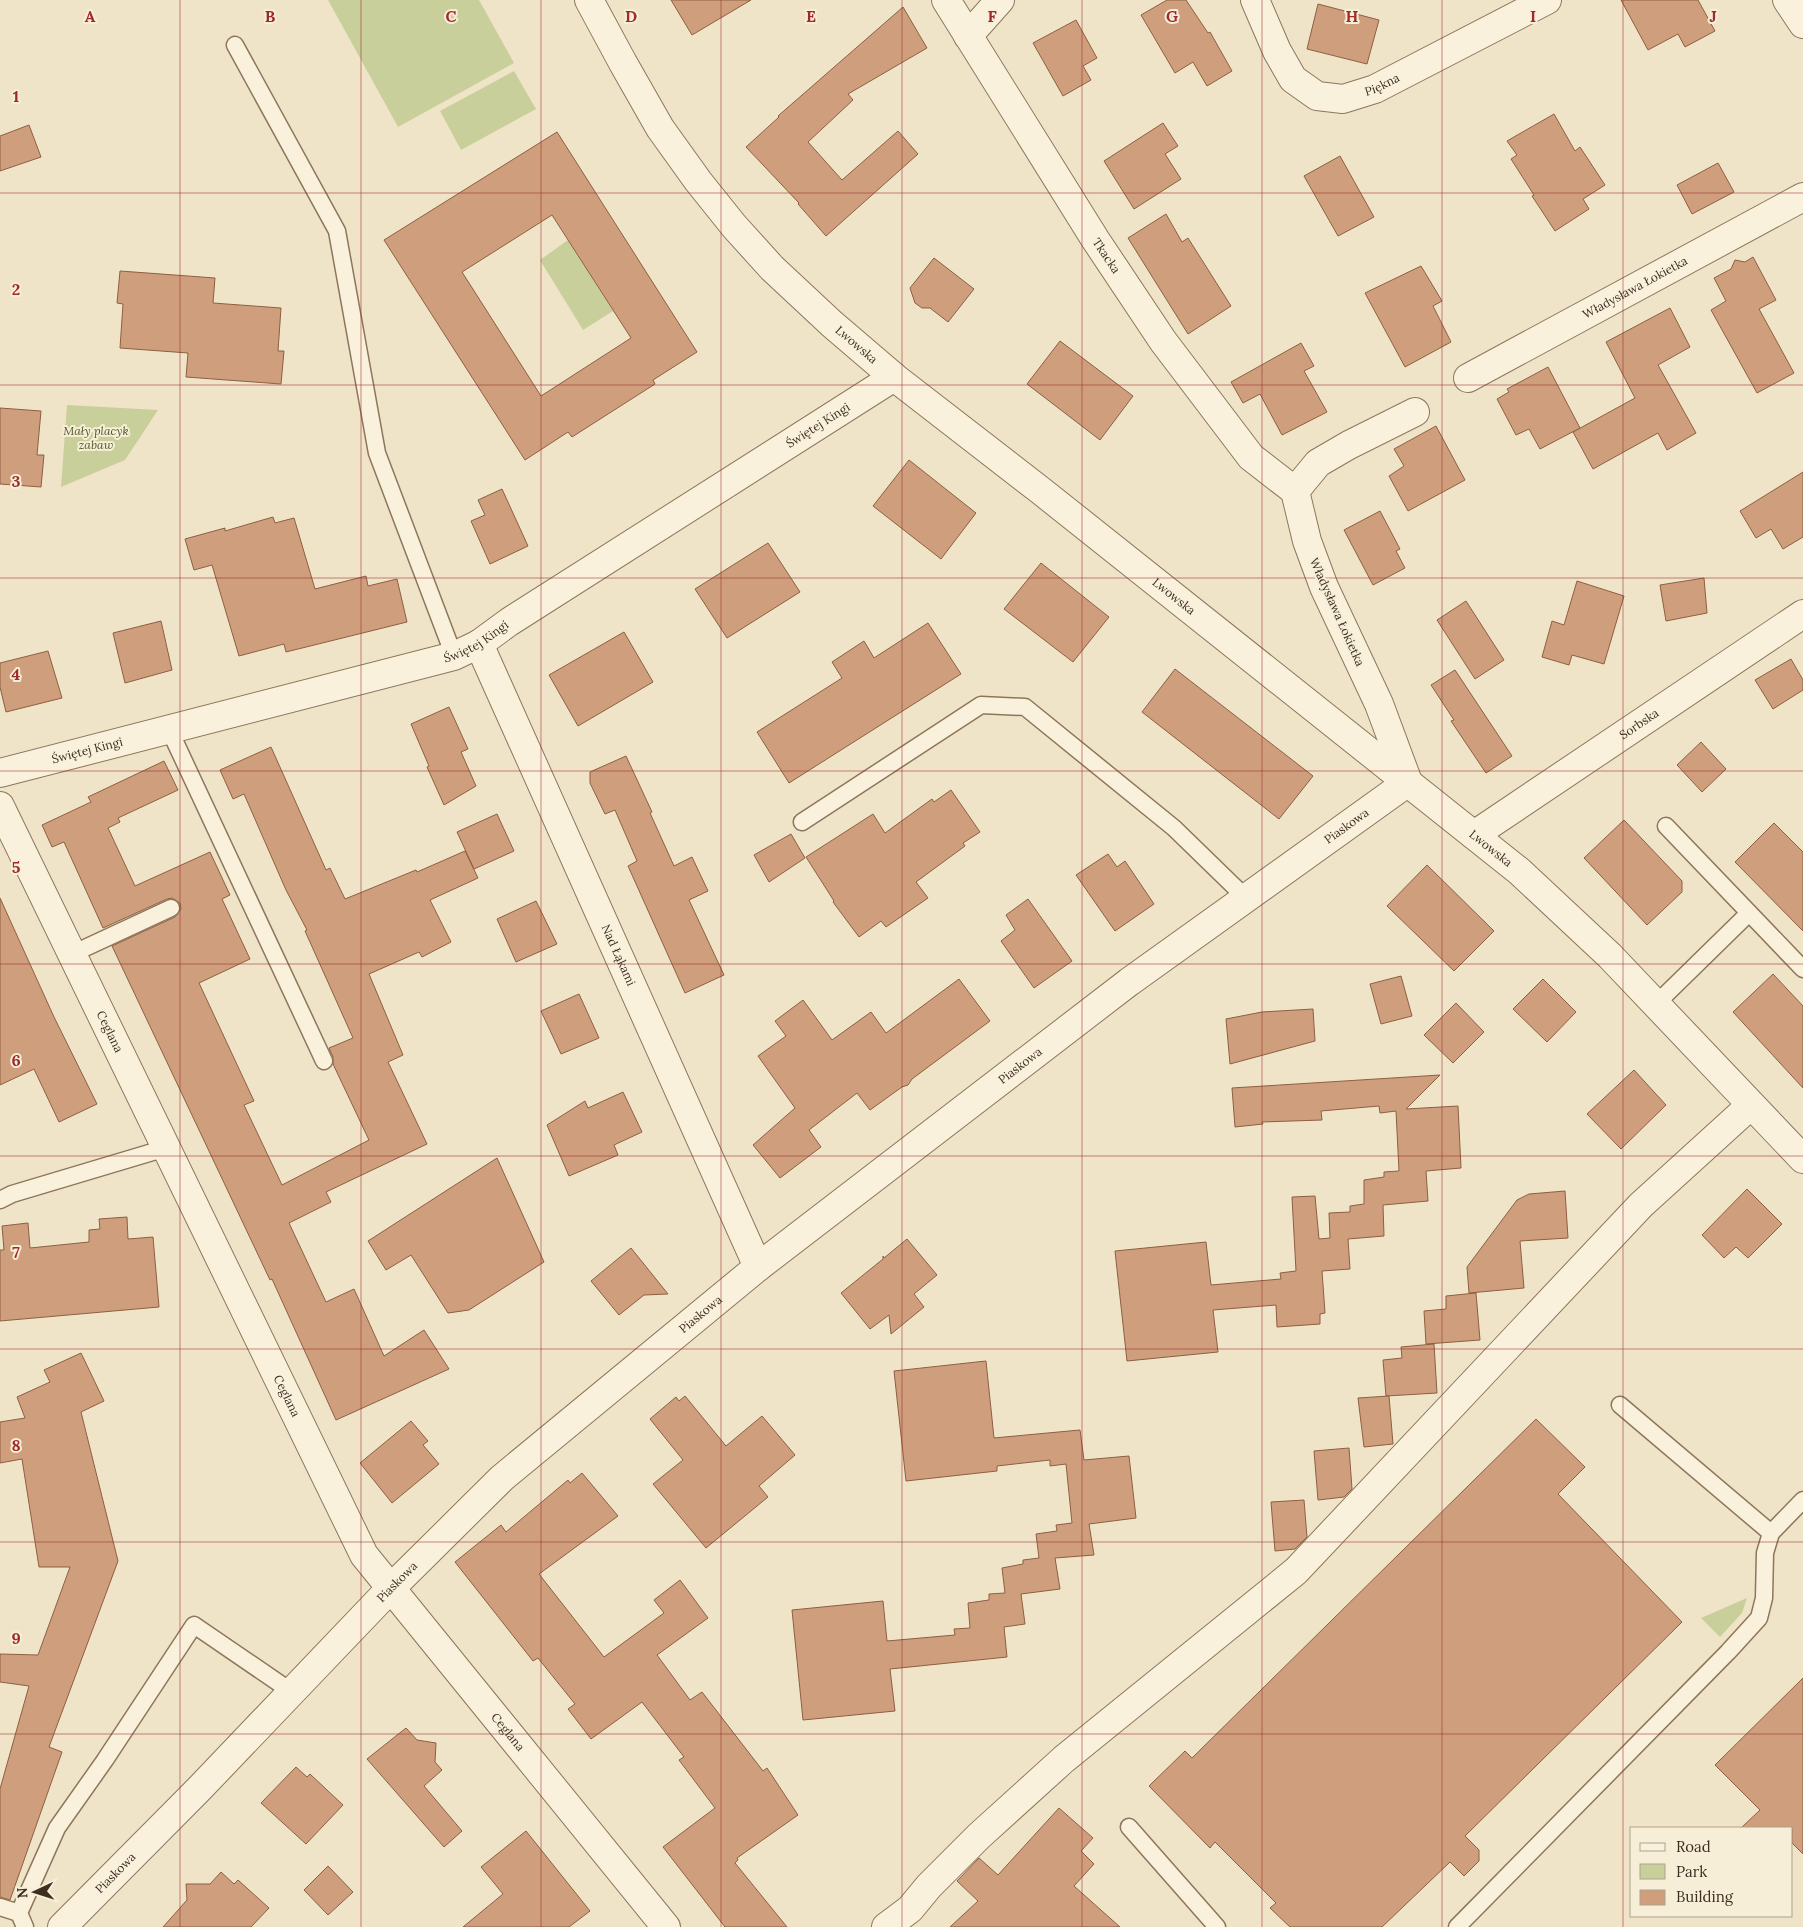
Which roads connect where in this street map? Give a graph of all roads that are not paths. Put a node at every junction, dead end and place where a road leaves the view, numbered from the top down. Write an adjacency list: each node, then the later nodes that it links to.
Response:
1 (589, 0): 11 (street, Lwowska)
2 (946, 0): 8 (street, Tkacka)
3 (1000, 0): 8 (street)
4 (1255, 0): 5 (street, Piękna)
5 (1547, 0)
6 (1787, 0): 7 (street)
7 (1803, 24)
8 (968, 36): 14 (street, Tkacka)
9 (235, 45): 17 (lane)
10 (1803, 197): 12 (street, Władysława Łokietka)
11 (894, 377): 16 (street, Świętej Kingi); 20 (street, Lwowska)
12 (1468, 378)
13 (1415, 412): 14 (street)
14 (1295, 491): 20 (street, Władysława Łokietka)
15 (1803, 614): 24 (street, Sorbska)
16 (479, 644): 17 (street, Świętej Kingi); 36 (street, Nad Łąkami)
17 (454, 656): 18 (street, Świętej Kingi)
18 (169, 729): 19 (street, Świętej Kingi); 31 (lane)
19 (0, 773)
20 (1408, 782): 24 (street, Lwowska); 25 (street, Piaskowa)
21 (0, 806): 28 (street, Ceglana)
22 (802, 822): 25 (lane)
23 (1666, 826): 27 (lane)
24 (1474, 835): 30 (street, Lwowska)
25 (1246, 898): 36 (street, Piaskowa)
26 (171, 908): 28 (lane)
27 (1749, 913): 29 (lane); 30 (lane)
28 (72, 954): 33 (street, Ceglana)
29 (1803, 969)
30 (1656, 1004): 32 (street, Lwowska)
31 (324, 1061)
32 (1751, 1105): 34 (street, Lwowska); 47 (street)
33 (166, 1148): 35 (lane); 40 (street, Ceglana)
34 (1803, 1159)
35 (0, 1200)
36 (758, 1267): 40 (street, Piaskowa)
37 (1620, 1405): 39 (lane)
38 (1803, 1500): 39 (lane)
39 (1771, 1533): 49 (lane)
40 (390, 1589): 41 (street, Piaskowa); 46 (street, Ceglana)
41 (292, 1692): 44 (lane); 45 (street, Piaskowa)
42 (1129, 1827): 48 (lane)
43 (0, 1907): 44 (lane)
44 (22, 1920)
45 (62, 1927)
46 (666, 1927)
47 (886, 1927)
48 (1217, 1927)
49 (1457, 1927)

